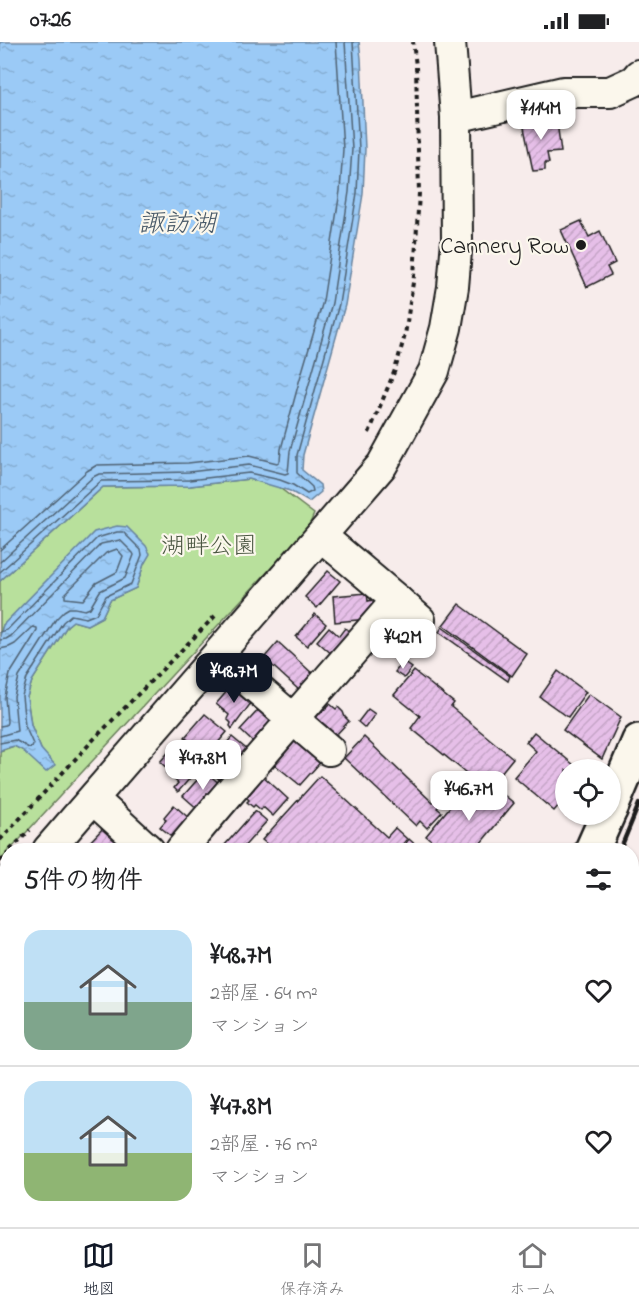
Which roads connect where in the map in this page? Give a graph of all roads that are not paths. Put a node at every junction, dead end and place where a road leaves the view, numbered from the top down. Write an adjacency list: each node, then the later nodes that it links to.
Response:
1 (450, 42): 3 (street)
2 (639, 75): 3 (street)
3 (456, 117): 4 (street)
4 (321, 536): 5 (street); 7 (street)
5 (397, 600): 6 (street); 8 (street)
6 (420, 620)
7 (218, 655): 8 (street); 12 (street)
8 (294, 720): 10 (street); 16 (street)
9 (639, 741): 11 (highway)
10 (329, 750)
11 (621, 784)
12 (93, 799): 14 (street); 15 (street)
13 (603, 825): 17 (highway)
14 (54, 843)
15 (141, 843)
16 (187, 843)
17 (595, 843)

